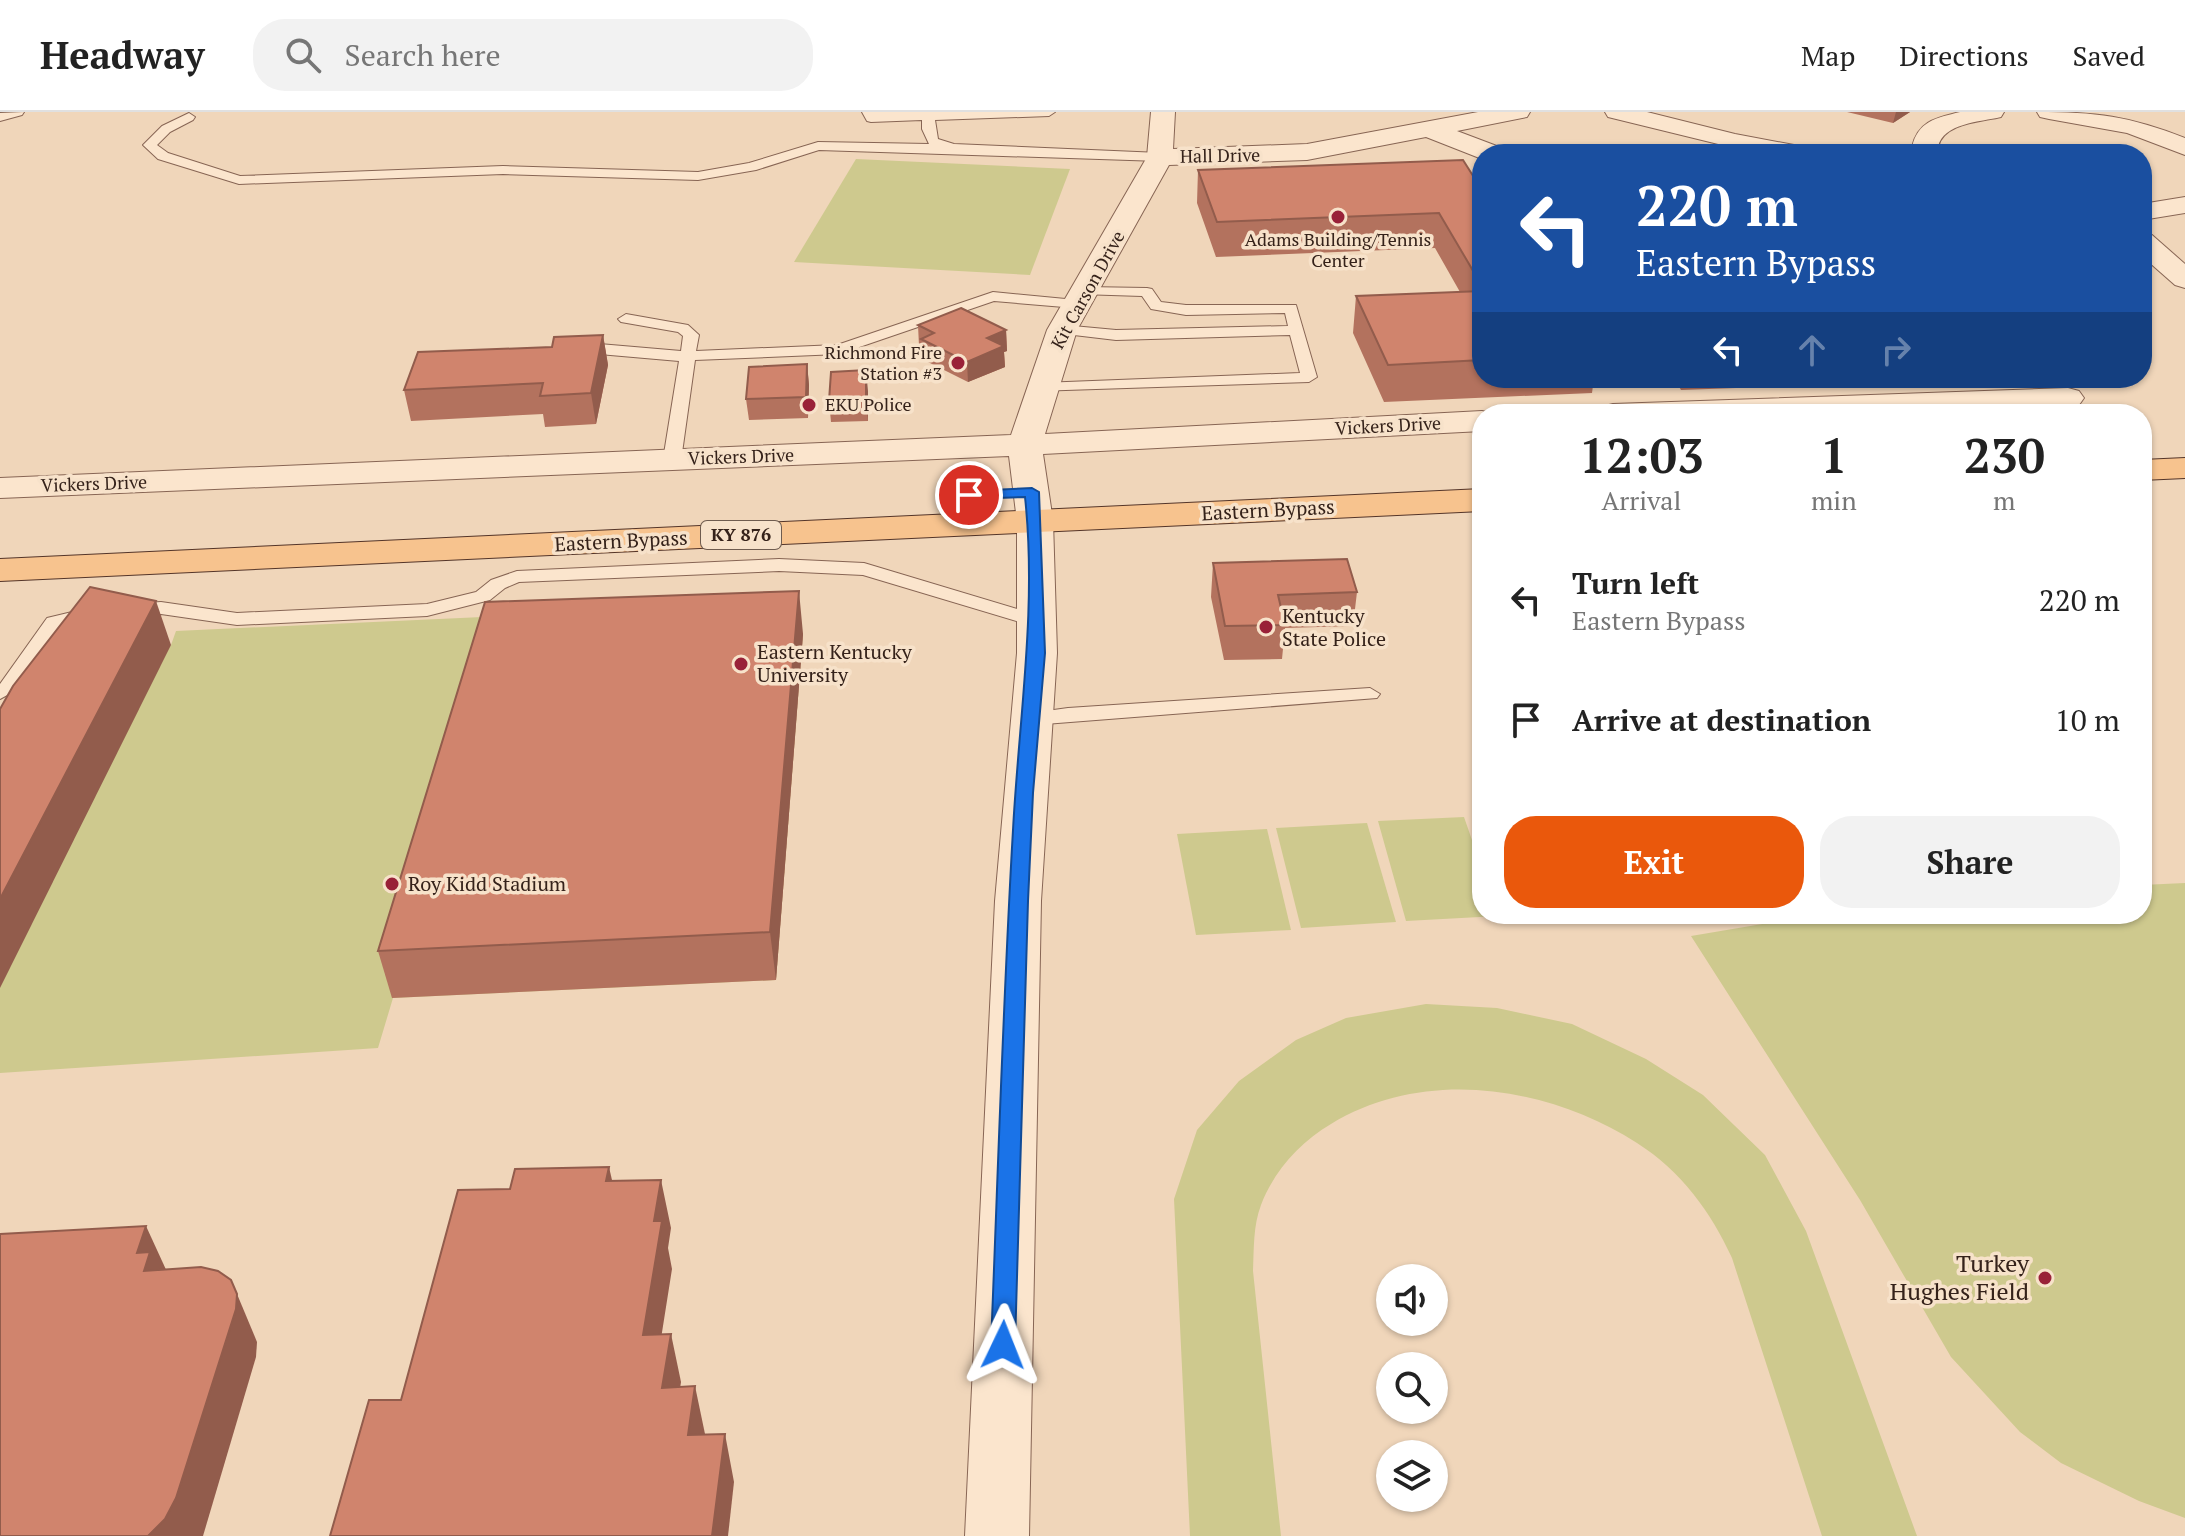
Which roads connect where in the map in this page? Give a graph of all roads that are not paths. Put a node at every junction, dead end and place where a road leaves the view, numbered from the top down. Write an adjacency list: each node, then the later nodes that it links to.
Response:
1 (868, 112): 10 (lane)
2 (1049, 112): 8 (lane)
3 (1163, 112): 17 (street, Kit Carson Drive)
4 (1518, 112): 11 (street, Hall Drive)
5 (1617, 112): 12 (street)
6 (1992, 112): 13 (street)
7 (2049, 112): 15 (street)
8 (993, 113): 10 (lane)
9 (189, 117): 16 (lane, Hall Drive)
10 (929, 119): 16 (lane)
11 (1431, 130): 14 (street); 17 (street, Hall Drive)
12 (1746, 144)
13 (1926, 144)
14 (1472, 146)
15 (2185, 147)
16 (952, 148): 17 (lane, Hall Drive)
17 (1160, 157): 22 (street, Kit Carson Drive)
18 (2162, 209): 19 (street)
19 (2185, 232)
20 (2152, 250): 21 (street)
21 (2185, 279)
22 (1074, 308): 24 (lane); 24 (lane); 26 (lane); 27 (street, Kit Carson Drive)
23 (626, 319): 26 (lane)
24 (1297, 330): 27 (lane)
25 (558, 349): 26 (lane)
26 (689, 356): 34 (lane)
27 (1041, 388): 33 (street, Kit Carson Drive)
28 (2068, 398): 29 (street)
29 (1892, 404)
30 (1472, 422): 33 (street, Vickers Drive)
31 (2185, 441): 32 (main road)
32 (2152, 443)
33 (1025, 445): 34 (street, Vickers Drive); 40 (street, Kit Carson Drive)
34 (672, 460): 38 (street, Vickers Drive)
35 (2185, 468): 36 (main road)
36 (2152, 470)
37 (1472, 473): 40 (main road, Eastern Bypass / KY 876)
38 (0, 488)
39 (1472, 500): 40 (main road, Eastern Bypass / KY 876)
40 (1033, 506): 41 (main road, Eastern Bypass / KY 876); 42 (main road, Eastern Bypass / KY 876); 43 (street, Kit Carson Drive)
41 (0, 540)
42 (0, 570)
43 (1037, 621): 44 (lane); 46 (street, Kit Carson Drive)
44 (0, 693)
45 (1370, 694): 46 (lane)
46 (1032, 719): 47 (street, Kit Carson Drive)
47 (997, 1536)

